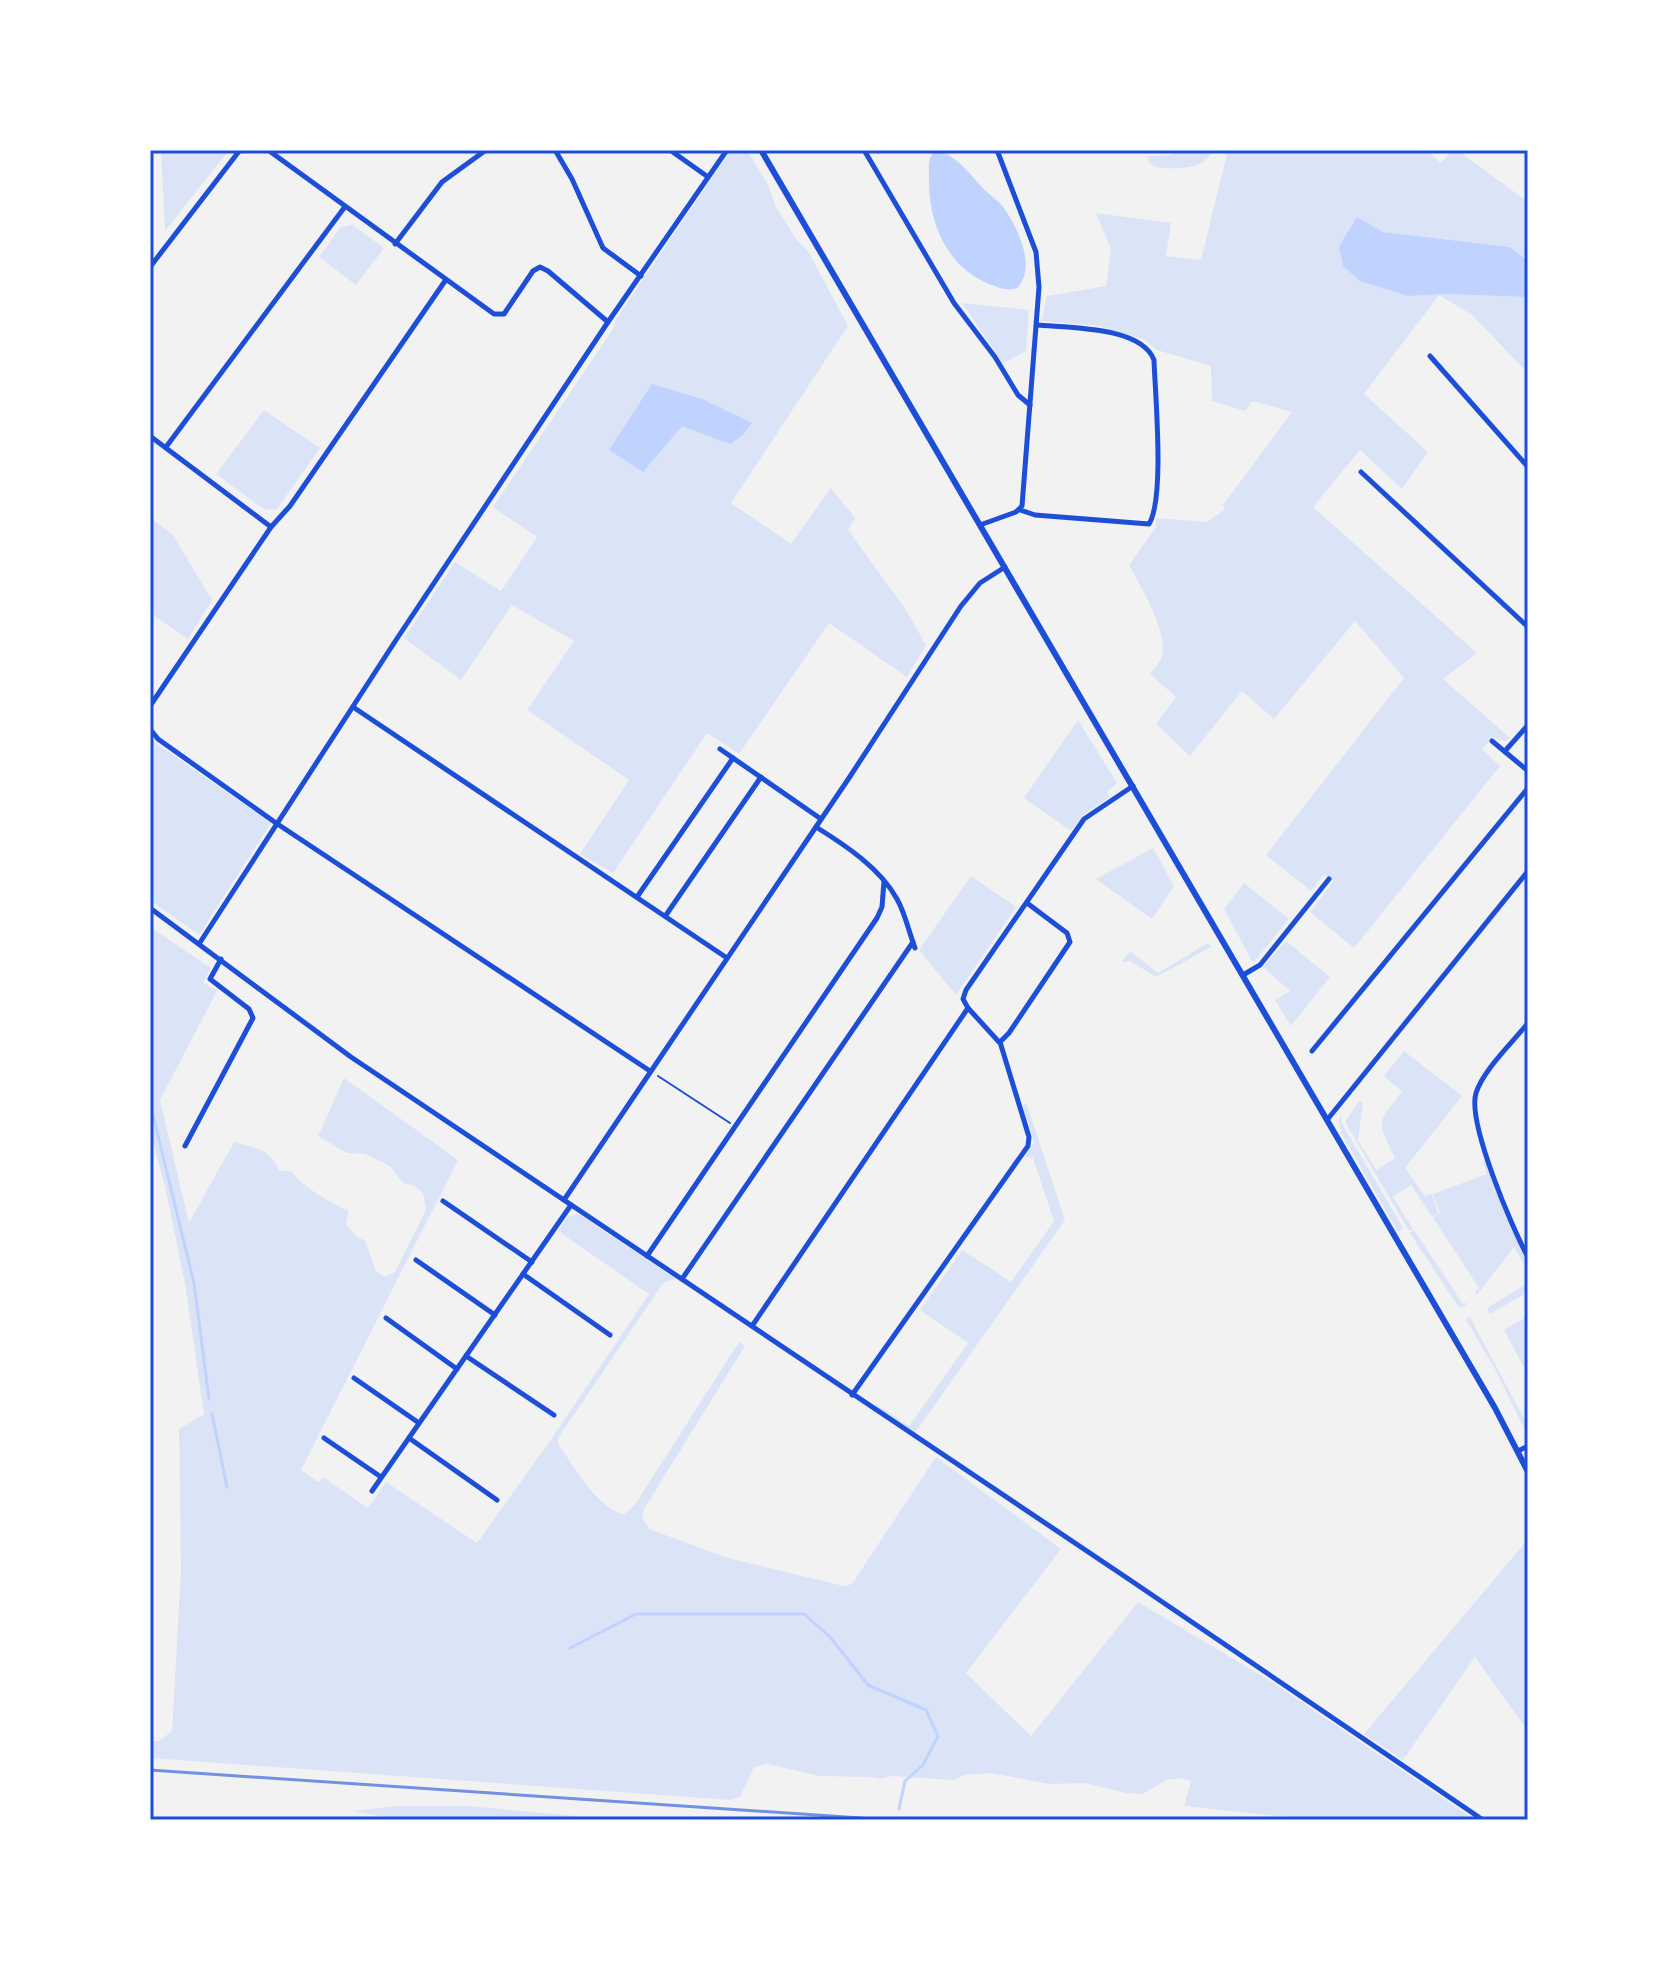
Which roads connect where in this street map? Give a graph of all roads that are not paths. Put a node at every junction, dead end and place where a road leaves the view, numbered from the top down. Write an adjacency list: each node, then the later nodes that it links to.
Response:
1 (240, 150): 13 (street)
2 (268, 150): 11 (street)
3 (486, 150): 12 (street)
4 (555, 150): 14 (street)
5 (670, 150): 10 (street)
6 (727, 150): 10 (street)
7 (761, 150): 25 (street)
8 (864, 150): 19 (street)
9 (997, 150): 17 (street)
10 (708, 177): 14 (street)
11 (344, 208): 12 (street); 21 (street)
12 (395, 244): 15 (street)
13 (150, 267)
14 (641, 276): 16 (street)
15 (445, 281): 16 (street); 26 (street)
16 (608, 322): 30 (street)
17 (1037, 325): 19 (street); 24 (street)
18 (1430, 356): 22 (street)
19 (1030, 405): 24 (street)
20 (150, 436): 21 (street)
21 (166, 447): 26 (street)
22 (1528, 467)
23 (1361, 472): 28 (street)
24 (1020, 510): 25 (street)
25 (980, 525): 27 (street)
26 (271, 527): 29 (street)
27 (1005, 567): 39 (street); 41 (street)
28 (1528, 627)
29 (150, 706)
30 (353, 707): 42 (street); 47 (street)
31 (1528, 725): 35 (street)
32 (150, 729): 42 (street)
33 (1492, 741): 35 (street)
34 (720, 749): 36 (street)
35 (1505, 752): 37 (street)
36 (733, 758): 38 (street); 47 (street)
37 (1528, 771)
38 (761, 777): 41 (street); 50 (street)
39 (1133, 786): 48 (street); 54 (street)
40 (1528, 788): 58 (street)
41 (821, 819): 43 (street)
42 (276, 823): 51 (street); 59 (street)
43 (816, 827): 46 (street); 52 (street)
44 (1528, 871): 60 (street)
45 (1329, 879): 54 (street)
46 (884, 881): 65 (street); 70 (street)
47 (637, 897): 50 (street)
48 (1027, 903): 55 (street); 57 (street)
49 (150, 908): 51 (street)
50 (666, 915): 52 (street)
51 (199, 944): 53 (street)
52 (727, 958): 59 (street)
53 (221, 959): 61 (street); 62 (street)
54 (1243, 975): 60 (street)
55 (968, 1008): 57 (street); 73 (street)
56 (1528, 1023): 66 (street)
57 (1000, 1042): 78 (street)
58 (1312, 1051)
59 (650, 1071): 62 (street)
60 (1327, 1120): 84 (street)
61 (185, 1146)
62 (564, 1200): 64 (street)
63 (443, 1201): 68 (street)
64 (571, 1205): 65 (street); 68 (street)
65 (647, 1256): 70 (street)
66 (1528, 1257)
67 (416, 1260): 71 (street)
68 (532, 1262): 69 (street)
69 (523, 1274): 71 (street); 74 (street)
70 (682, 1279): 73 (street)
71 (495, 1315): 75 (street)
72 (386, 1318): 76 (street)
73 (752, 1326): 78 (street)
74 (610, 1335)
75 (466, 1356): 76 (street); 79 (street)
76 (457, 1369): 80 (street)
77 (354, 1378): 80 (street)
78 (852, 1395): 89 (street)
79 (554, 1415)
80 (419, 1423): 82 (street)
81 (324, 1438): 86 (street)
82 (409, 1438): 86 (street); 88 (street)
83 (1528, 1446): 84 (street)
84 (1518, 1451): 85 (street)
85 (1528, 1472)
86 (381, 1477): 87 (street)
87 (372, 1491)
88 (497, 1500)
89 (1483, 1820)

